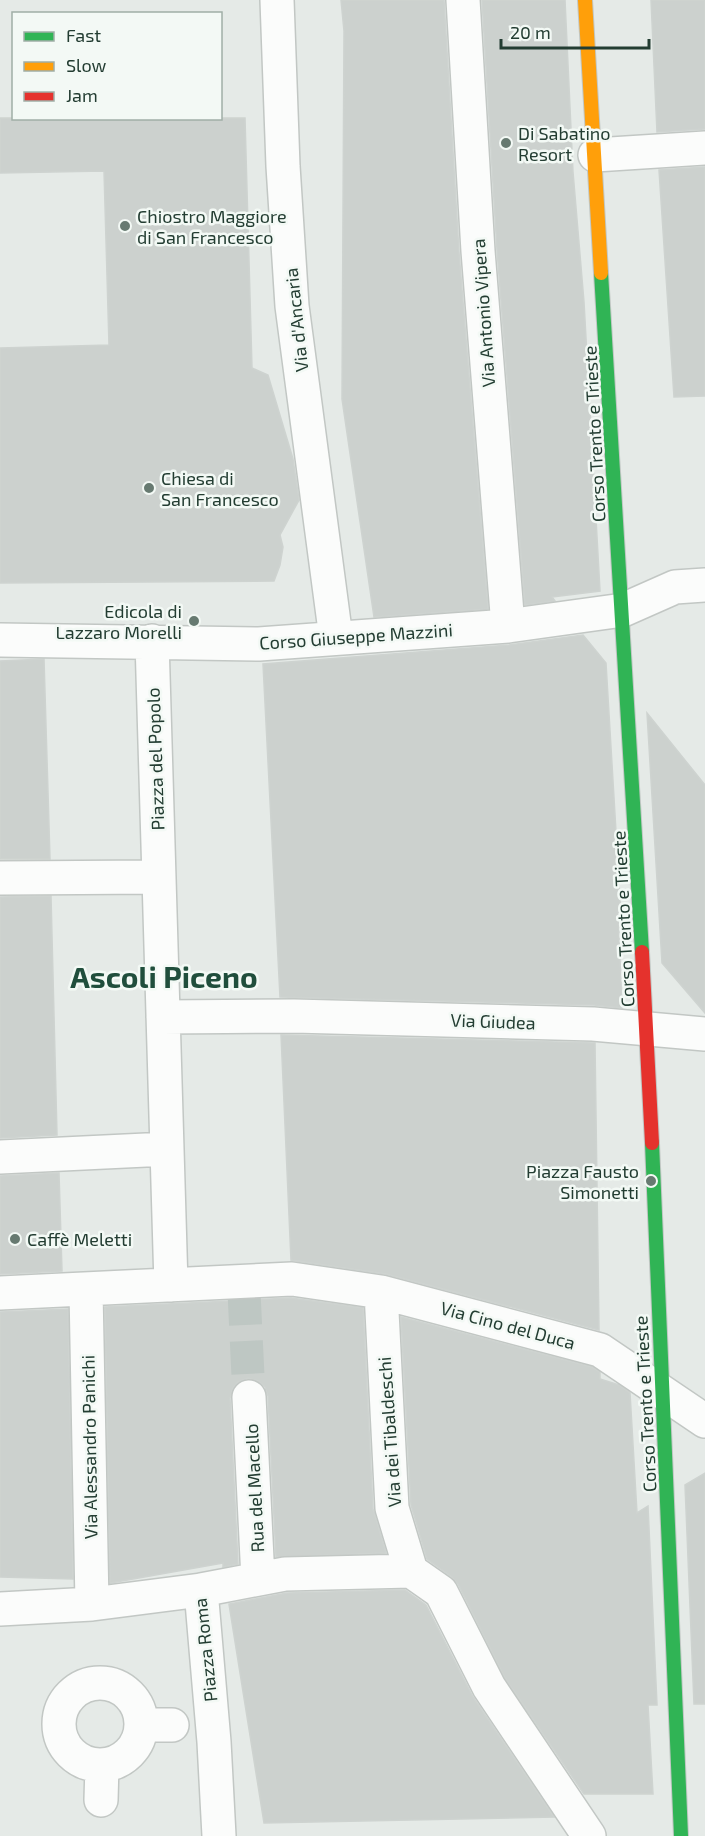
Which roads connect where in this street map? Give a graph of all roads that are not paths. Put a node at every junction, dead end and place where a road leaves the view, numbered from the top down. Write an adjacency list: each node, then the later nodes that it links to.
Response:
1 (277, 0): 9 (street, Via d'Ancaria)
2 (463, 0): 8 (street, Via Antonio Vipera)
3 (585, 0): 5 (street, Corso Trento e Trieste)
4 (705, 148): 5 (street)
5 (595, 155): 7 (street, Corso Trento e Trieste)
6 (705, 585): 7 (street, Corso Giuseppe Mazzini)
7 (623, 610): 8 (street, Corso Giuseppe Mazzini); 15 (street, Corso Trento e Trieste)
8 (508, 626): 9 (street, Corso Giuseppe Mazzini)
9 (336, 638): 11 (street, Corso Giuseppe Mazzini)
10 (0, 640): 11 (street, Corso Giuseppe Mazzini)
11 (152, 641): 12 (street, Piazza del Popolo)
12 (159, 877): 13 (street); 14 (street, Piazza del Popolo)
13 (0, 878)
14 (163, 1017): 15 (street, Via Giudea); 17 (street, Piazza del Popolo)
15 (647, 1029): 16 (street, Via Giudea); 23 (street, Corso Trento e Trieste)
16 (705, 1034)
17 (167, 1149): 18 (street); 19 (street, Piazza del Popolo)
18 (0, 1157)
19 (171, 1285): 20 (street); 21 (street, Via Cino del Duca)
20 (74, 1290): 22 (street); 29 (street, Via Alessandro Panichi)
21 (381, 1292): 23 (street, Via Cino del Duca); 26 (street, Via dei Tibaldeschi)
22 (0, 1293)
23 (663, 1392): 25 (street, Via Cino del Duca); 35 (street, Corso Trento e Trieste)
24 (249, 1397): 27 (street, Rua del Macello)
25 (705, 1421)
26 (411, 1571): 27 (street); 34 (street)
27 (258, 1579): 28 (street)
28 (201, 1590): 29 (street, Piazza Roma); 33 (street, Piazza Roma)
29 (92, 1604): 30 (street, Piazza Roma)
30 (0, 1609)
31 (102, 1766): 31 (street); 32 (street)
32 (101, 1800)
33 (219, 1836)
34 (589, 1836)
35 (681, 1836)

